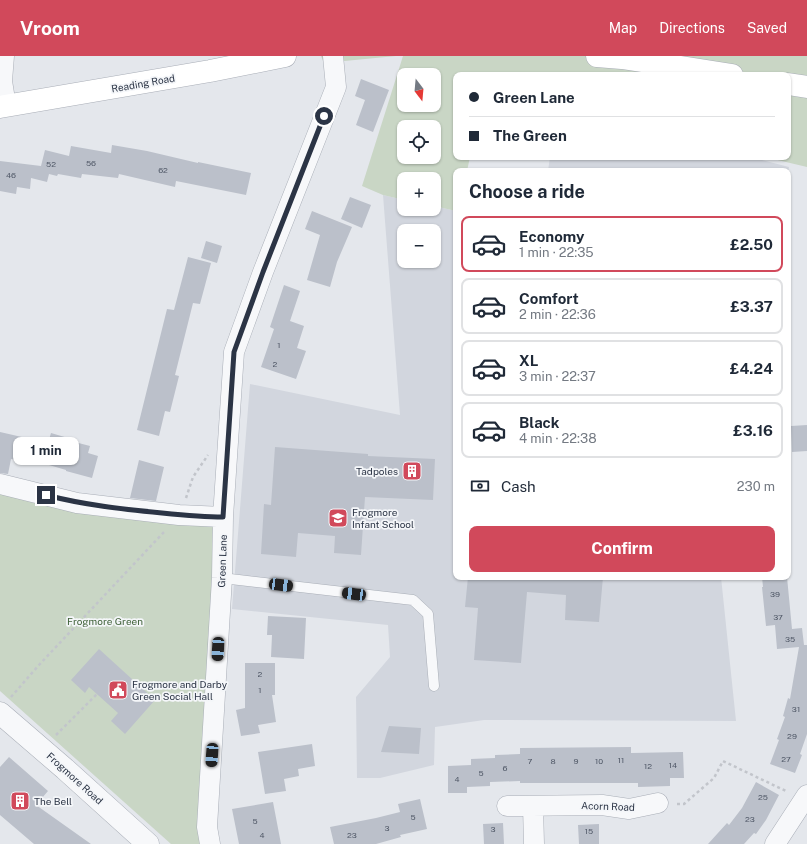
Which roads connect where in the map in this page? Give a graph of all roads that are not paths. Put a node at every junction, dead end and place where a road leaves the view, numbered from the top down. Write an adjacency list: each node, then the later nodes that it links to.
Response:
1 (4, 56): 8 (street)
2 (285, 56): 8 (main road, Reading Road)
3 (333, 56): 10 (street, Green Lane)
4 (597, 56): 5 (main road)
5 (713, 72)
6 (791, 84): 7 (main road)
7 (807, 87)
8 (3, 107)
9 (0, 484): 10 (street)
10 (223, 517): 11 (street, Green Lane)
11 (222, 578): 12 (lane); 19 (street, Green Lane)
12 (434, 686)
13 (5, 705): 18 (street, Frogmore Road)
14 (806, 797): 21 (street)
15 (658, 804): 17 (street, Acorn Road)
16 (507, 806): 17 (street, Acorn Road)
17 (533, 806): 20 (street)
18 (148, 844)
19 (210, 844)
20 (534, 844)
21 (775, 844)

